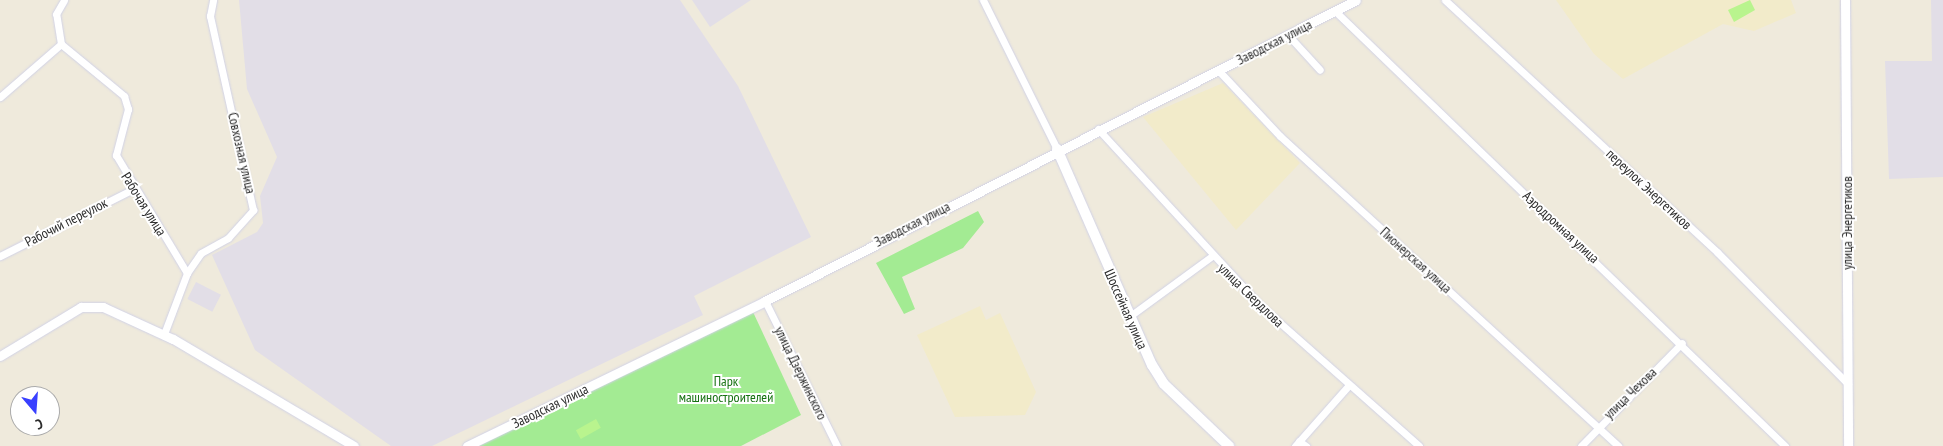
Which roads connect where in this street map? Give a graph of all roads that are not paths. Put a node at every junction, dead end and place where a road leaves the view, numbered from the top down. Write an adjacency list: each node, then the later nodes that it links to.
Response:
1 (64, 0): 9 (street)
2 (213, 0): 18 (street, Совхозная улица)
3 (983, 0): 14 (street)
4 (1356, 0): 7 (street, Заводская улица)
5 (1445, 0): 24 (street, переулок Энергетиков)
6 (1845, 0): 24 (street, улица Энергетиков)
7 (1335, 11): 8 (street, Заводская улица); 22 (street, Аэродромная улица)
8 (1288, 35): 10 (street, Заводская улица); 11 (street)
9 (61, 44): 12 (street); 15 (street, Рабочая улица)
10 (1218, 70): 13 (street, Заводская улица); 26 (street, Пионерская улица)
11 (1320, 70)
12 (0, 96)
13 (1098, 129): 14 (street, Заводская улица); 17 (street, улица Свердлова)
14 (1057, 149): 19 (street, Заводская улица); 20 (main road, Шоссейная улица)
15 (133, 189): 16 (street, Рабочий переулок); 18 (street, Рабочая улица)
16 (0, 256)
17 (1212, 256): 20 (street); 25 (street, улица Свердлова)
18 (187, 273): 21 (street, Совхозная улица)
19 (765, 301): 29 (street, Заводская улица); 30 (street, улица Дзержинского)
20 (1130, 316): 31 (main road, Шоссейная улица)
21 (164, 334): 23 (street); 28 (street)
22 (1682, 343): 26 (street, улица Чехова); 36 (street, Аэродромная улица)
23 (0, 356)
24 (1848, 384): 37 (street, улица Энергетиков)
25 (1350, 385): 27 (street); 33 (street, улица Свердлова)
26 (1596, 426): 34 (street, улица Чехова); 35 (street, Пионерская улица)
27 (1297, 443): 32 (street)
28 (354, 446)
29 (467, 446)
30 (837, 446)
31 (1228, 446)
32 (1306, 446)
33 (1419, 446)
34 (1581, 446)
35 (1618, 446)
36 (1785, 446)
37 (1848, 446)

